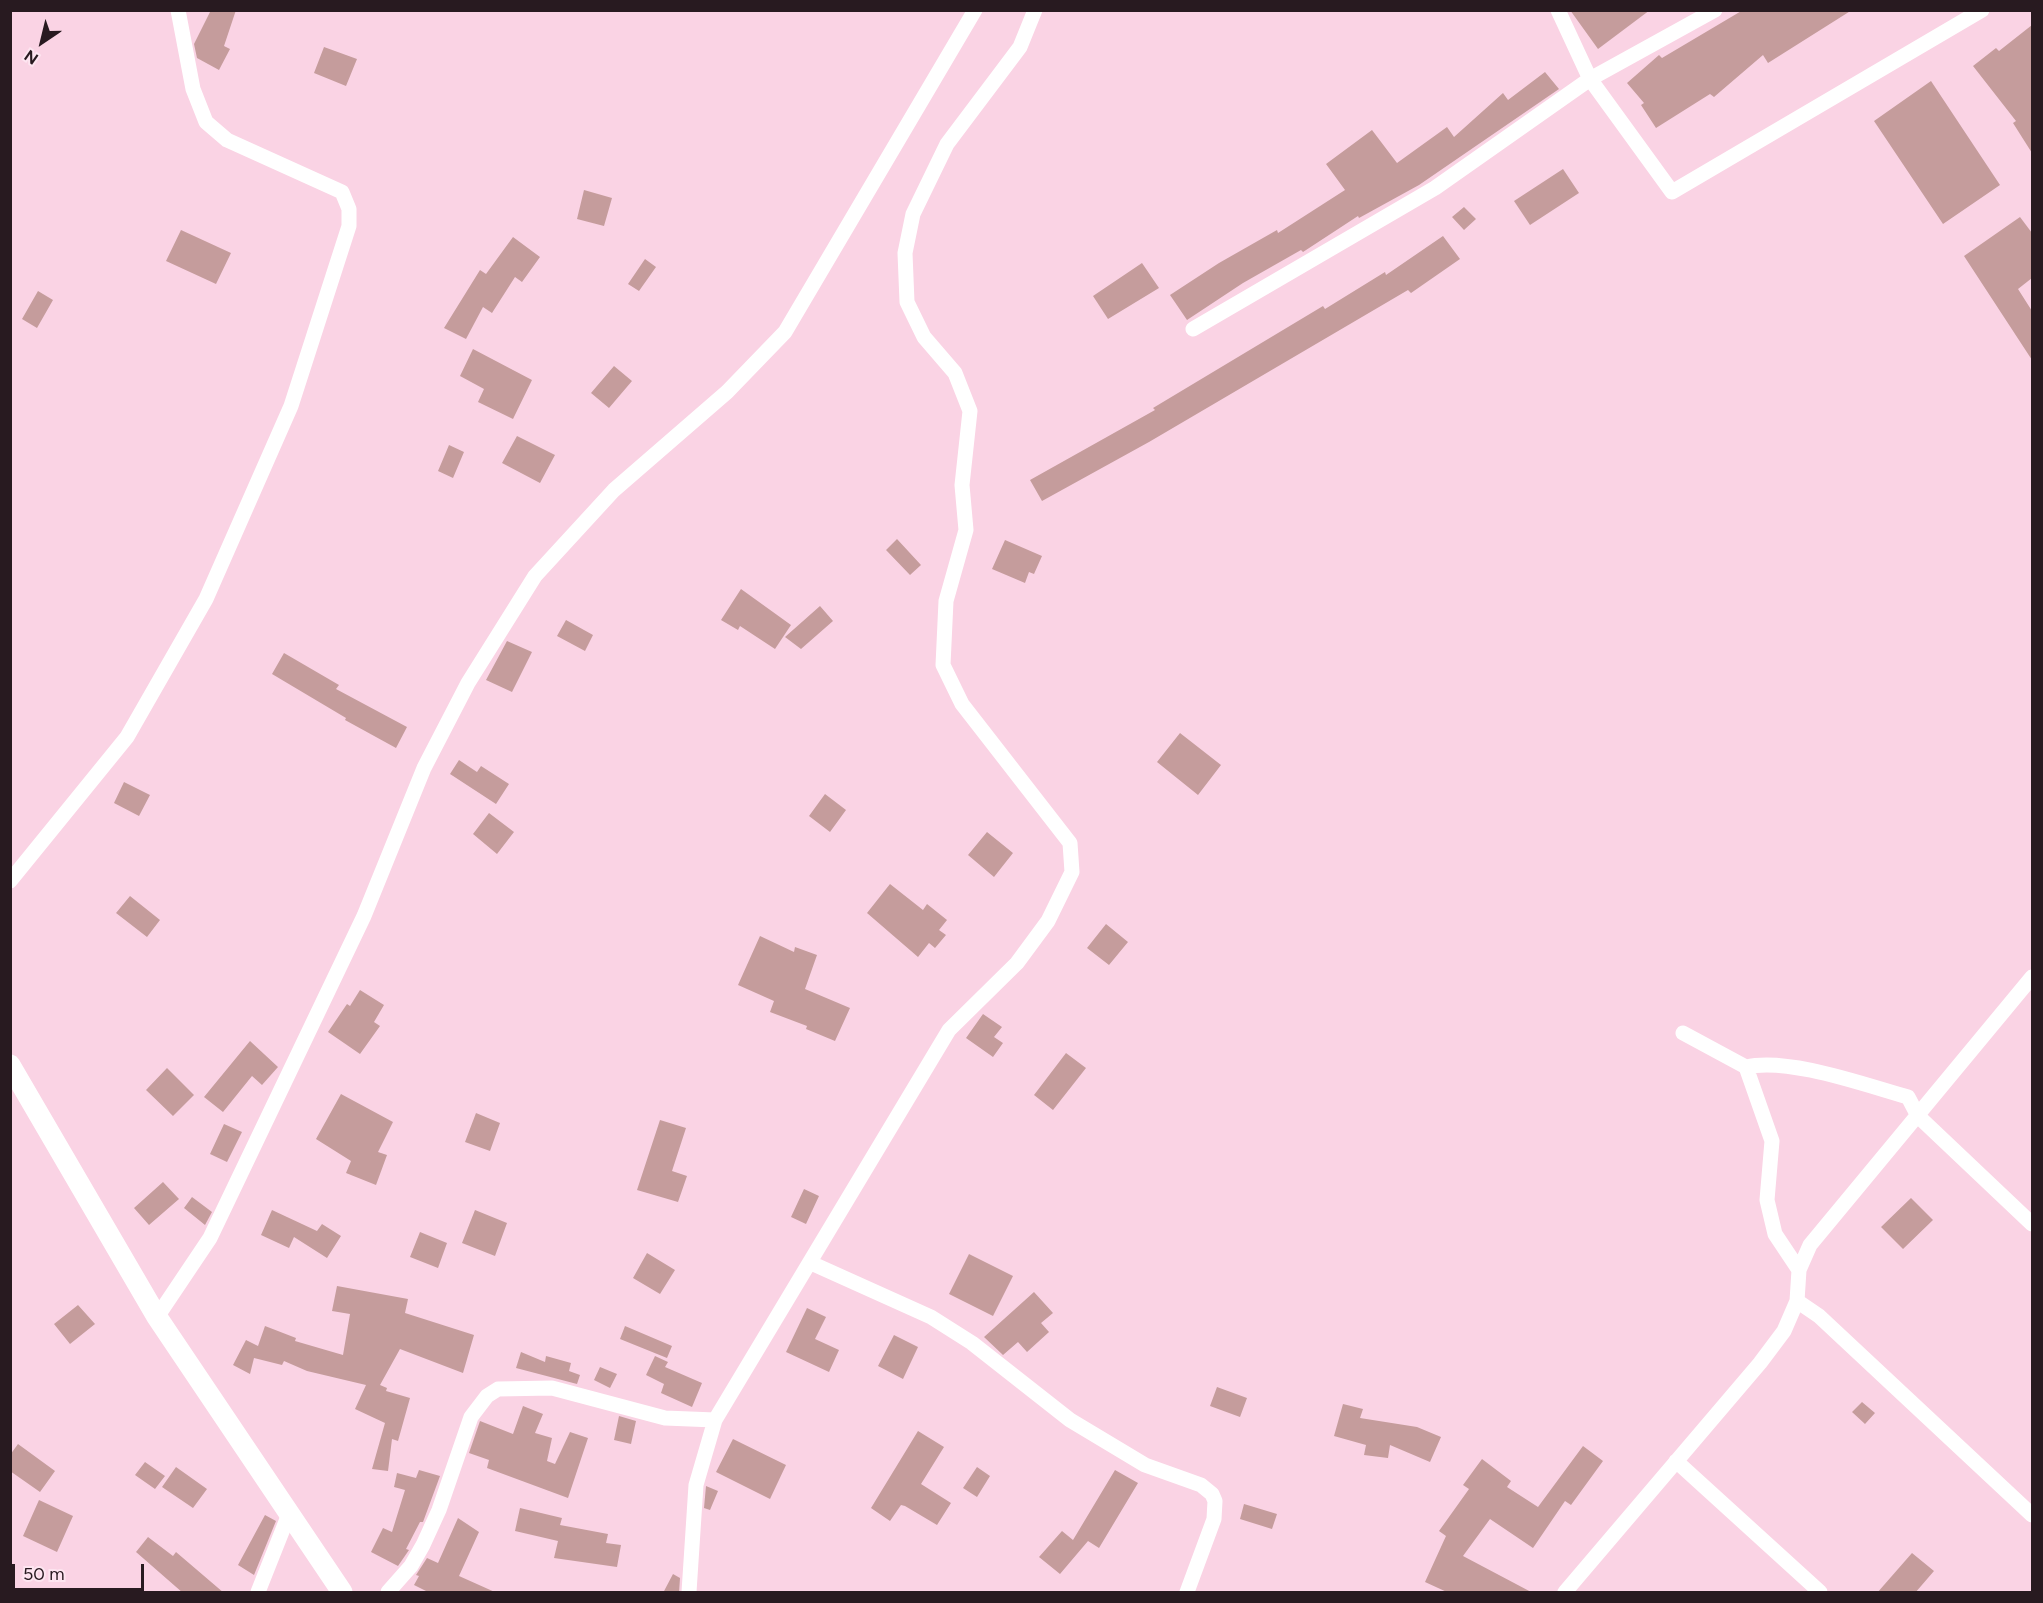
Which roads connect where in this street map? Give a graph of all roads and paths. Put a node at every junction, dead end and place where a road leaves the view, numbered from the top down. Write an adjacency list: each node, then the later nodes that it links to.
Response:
1 (178, 10): 9 (street)
2 (975, 10): 19 (street)
3 (1035, 10): 16 (street)
4 (1558, 10): 7 (street)
5 (1715, 10): 7 (street)
6 (1982, 10): 7 (street)
7 (1590, 79): 8 (street)
8 (1193, 329)
9 (10, 881)
10 (2031, 982): 14 (street)
11 (1683, 1033): 12 (street)
12 (1746, 1067): 14 (street); 17 (street)
13 (11, 1069): 19 (street)
14 (1918, 1116): 15 (street); 17 (street)
15 (2032, 1224)
16 (811, 1263): 20 (street); 28 (street)
17 (1799, 1270): 18 (street)
18 (1797, 1301): 21 (street); 23 (street)
19 (157, 1317): 22 (street)
20 (715, 1420): 26 (street); 27 (street)
21 (1676, 1461): 29 (street); 30 (street)
22 (289, 1514): 24 (street); 25 (street)
23 (2032, 1515)
24 (258, 1593)
25 (342, 1593)
26 (388, 1593)
27 (689, 1593)
28 (1187, 1593)
29 (1565, 1593)
30 (1820, 1593)

